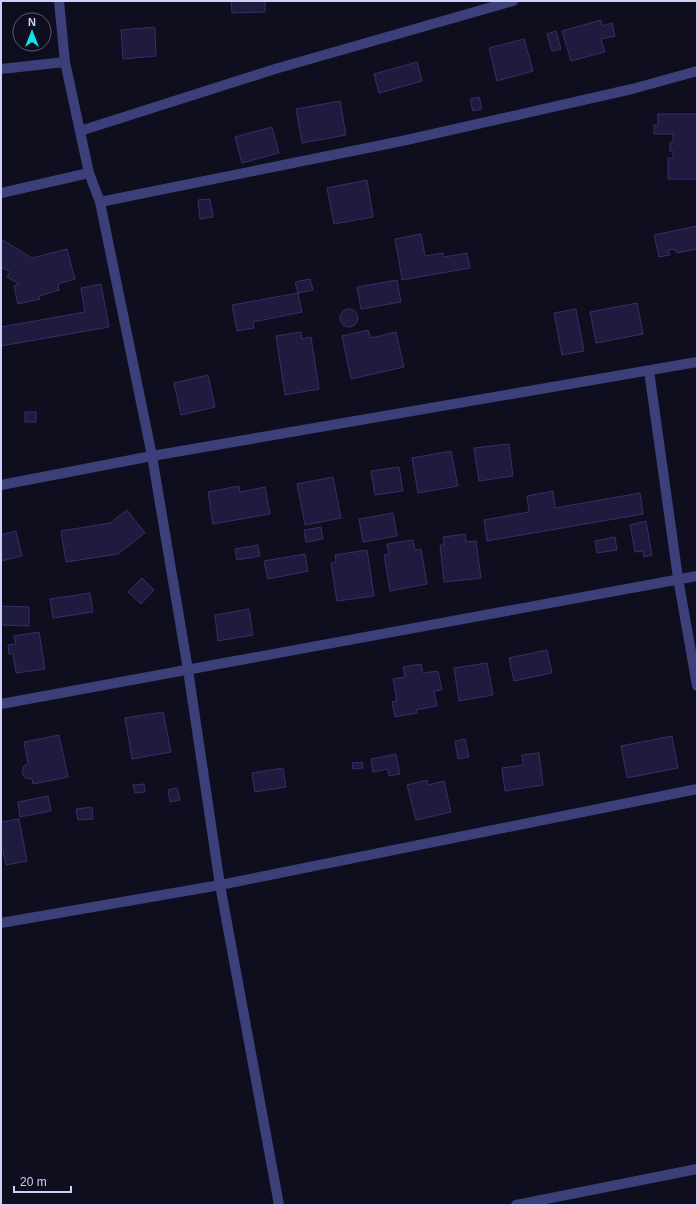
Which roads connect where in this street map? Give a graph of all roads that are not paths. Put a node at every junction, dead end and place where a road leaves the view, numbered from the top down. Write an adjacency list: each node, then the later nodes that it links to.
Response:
1 (59, 1): 3 (street)
2 (513, 1): 6 (street)
3 (65, 62): 4 (street); 6 (street)
4 (1, 69)
5 (697, 71): 9 (street)
6 (80, 131): 7 (street)
7 (89, 173): 8 (street); 9 (street)
8 (1, 193)
9 (100, 202): 12 (street)
10 (697, 362): 11 (street)
11 (649, 371): 12 (street); 15 (street)
12 (152, 456): 13 (street); 16 (street)
13 (1, 484)
14 (697, 576): 15 (street)
15 (678, 578): 16 (street); 17 (street)
16 (188, 670): 18 (street); 20 (street)
17 (697, 686)
18 (1, 704)
19 (697, 789): 20 (street)
20 (220, 885): 21 (street); 23 (street)
21 (1, 923)
22 (697, 1169): 24 (street)
23 (279, 1205)
24 (516, 1205)

